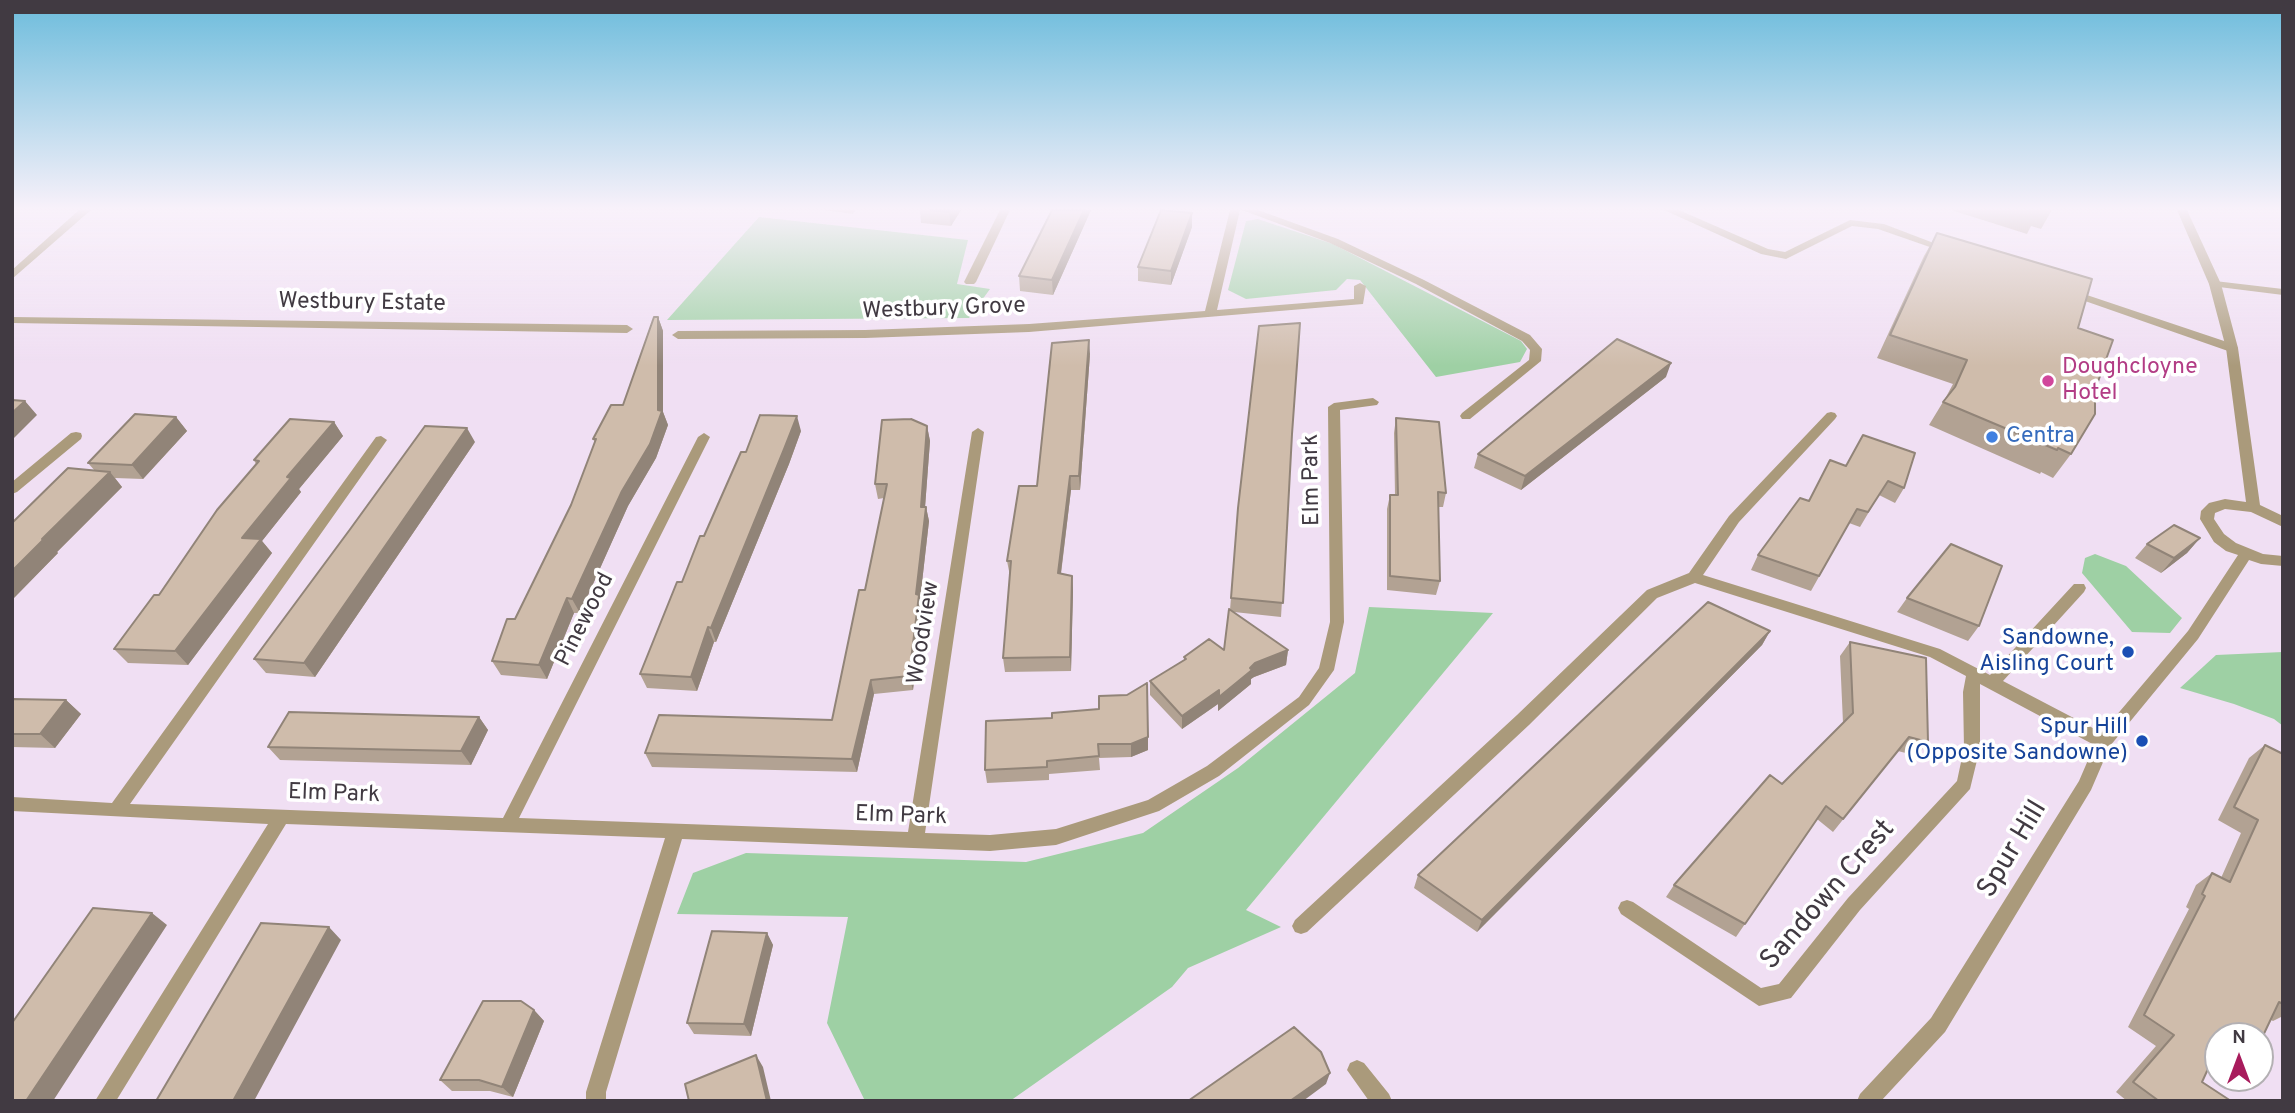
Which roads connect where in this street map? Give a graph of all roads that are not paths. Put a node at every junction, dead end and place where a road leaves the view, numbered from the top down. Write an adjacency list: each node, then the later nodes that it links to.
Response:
1 (28, 262): 6 (street)
2 (980, 262): 7 (street, Westbury Grove)
3 (1223, 262): 12 (street)
4 (1377, 262): 18 (street)
5 (2205, 262): 8 (street)
6 (12, 276)
7 (970, 282)
8 (2215, 284): 11 (street); 16 (street)
9 (1360, 286): 12 (street, Westbury Grove)
10 (2063, 289): 16 (street)
11 (2283, 292)
12 (1210, 314): 15 (street, Westbury Grove)
13 (12, 320): 14 (street, Westbury Estate)
14 (627, 329)
15 (678, 335)
16 (2232, 348): 25 (street)
17 (1373, 402): 39 (street, Elm Park)
18 (1466, 416)
19 (1831, 416): 29 (street)
20 (978, 432): 39 (street, Woodview)
21 (76, 436): 24 (street)
22 (704, 437): 37 (street, Pinewood)
23 (381, 440): 35 (street)
24 (12, 489)
25 (2255, 508): 26 (street); 27 (street)
26 (2283, 522)
27 (2246, 554): 28 (street); 33 (street, Spur Hill)
28 (2283, 561)
29 (1694, 577): 31 (street); 41 (street)
30 (2079, 588): 32 (street)
31 (1974, 673): 32 (street); 40 (street, Sandown Crest)
32 (1993, 682): 33 (street)
33 (2104, 742): 46 (street, Spur Hill)
34 (12, 804): 35 (street, Elm Park)
35 (117, 809): 36 (street, Elm Park)
36 (282, 816): 37 (street, Elm Park); 43 (street)
37 (508, 824): 38 (street, Elm Park)
38 (676, 831): 39 (street, Elm Park); 44 (street)
39 (915, 841)
40 (1627, 908)
41 (1301, 926)
42 (1357, 1070): 45 (street)
43 (105, 1101)
44 (596, 1101)
45 (1382, 1101)
46 (1867, 1101)

